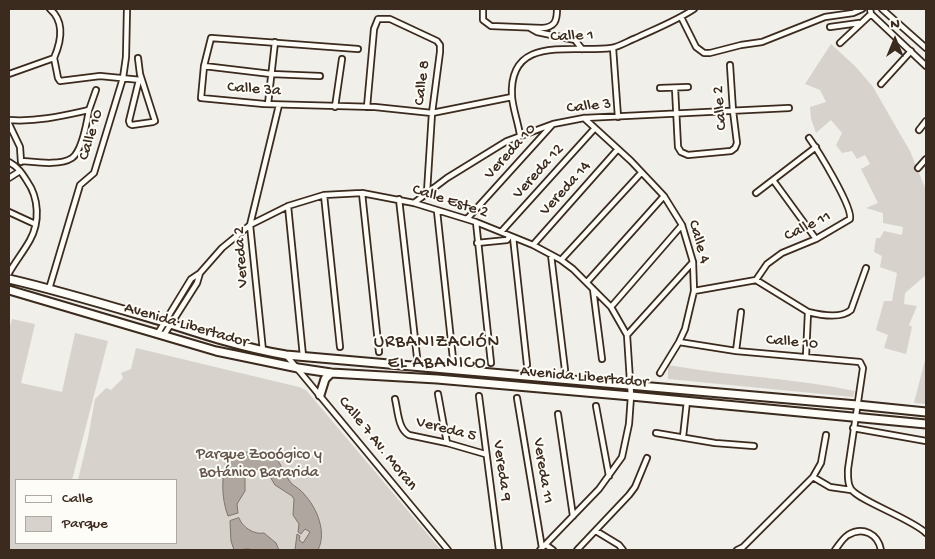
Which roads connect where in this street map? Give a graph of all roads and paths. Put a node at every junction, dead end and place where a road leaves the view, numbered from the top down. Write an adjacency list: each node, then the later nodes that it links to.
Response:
1 (50, 9): 20 (street)
2 (127, 9): 29 (street, Calle 10)
3 (483, 9): 12 (street)
4 (557, 9): 12 (street)
5 (694, 9): 9 (street, Calle 1)
6 (862, 9): 9 (street)
7 (882, 9): 16 (street)
8 (871, 12): 10 (street); 19 (street)
9 (681, 17): 15 (street, Calle 1)
10 (860, 23): 11 (street); 14 (street)
11 (830, 27)
12 (529, 28): 18 (street)
13 (276, 42): 17 (street, Calle 3a); 24 (street, Calle 3a); 27 (street)
14 (840, 43)
15 (613, 48): 18 (street, Calle 1); 46 (street, Calle 1)
16 (926, 48)
17 (358, 49)
18 (582, 49): 36 (street, Calle 1)
19 (911, 51): 25 (street); 31 (street)
20 (54, 58): 26 (street); 29 (street)
21 (138, 58): 30 (street)
22 (342, 59): 39 (street)
23 (730, 65): 43 (street, Calle 2)
24 (204, 66): 27 (street); 37 (street, Calle 3a)
25 (926, 66)
26 (9, 74)
27 (271, 74): 28 (street); 37 (street)
28 (320, 76)
29 (123, 78): 30 (street); 96 (street, Calle 10)
30 (141, 80): 30 (street)
31 (881, 84)
32 (688, 87): 34 (street, Calle 2)
33 (660, 88): 34 (street, Calle 2)
34 (675, 88): 45 (street, Calle 2)
35 (96, 90): 42 (street)
36 (512, 97): 44 (street, Calle 3a); 54 (street, Calle 1)
37 (268, 104): 38 (street, Calle 3a)
38 (279, 105): 39 (street, Calle 3a); 80 (street, Vereda 2)
39 (335, 107): 40 (street, Calle 3a)
40 (367, 107): 44 (street, Calle 3a); 44 (street, Calle 8)
41 (788, 108): 43 (street, Calle 3)
42 (89, 110): 48 (street); 59 (street)
43 (733, 111): 45 (street, Calle 3); 45 (street, Calle 2)
44 (432, 113): 67 (street, Calle 8)
45 (676, 114): 46 (street, Calle 3)
46 (618, 117): 47 (street, Calle 3)
47 (584, 118): 51 (street, Calle 3); 52 (street, Calle 4)
48 (9, 120)
49 (926, 122): 53 (street)
50 (9, 124): 59 (street)
51 (553, 124): 54 (street, Calle 3); 77 (street, Vereda 10)
52 (595, 128): 57 (street, Calle 4); 82 (street, Vereda 12)
53 (919, 130)
54 (520, 134): 67 (street, Calle 3)
55 (808, 138): 56 (street, Calle 11)
56 (816, 147): 66 (street); 84 (street, Calle 11)
57 (618, 149): 64 (street, Calle 4); 86 (street, Vereda 14)
58 (926, 159): 62 (street)
59 (22, 161): 61 (street)
60 (9, 162): 61 (street)
61 (16, 166): 63 (street)
62 (918, 168)
63 (20, 171): 65 (street); 79 (street)
64 (641, 173): 71 (street, Calle 4); 88 (street)
65 (9, 178)
66 (773, 180): 69 (street); 84 (street)
67 (427, 192): 73 (street, Calle 3)
68 (362, 193): 70 (street, Calle Este 2); 72 (street, Calle Este 2); 108 (street)
69 (756, 194)
70 (324, 195): 74 (street, Calle Este 2); 106 (street)
71 (664, 196): 81 (street, Calle 4); 94 (street)
72 (399, 199): 73 (street, Calle Este 2); 113 (street)
73 (414, 203): 75 (street, Calle Este 2)
74 (288, 206): 80 (street, Calle Este 2); 111 (street)
75 (437, 211): 77 (street, Calle Este 2); 114 (street)
76 (9, 212): 79 (street)
77 (468, 219): 78 (street, Calle Este 2)
78 (476, 222): 82 (street, Calle Este 2); 85 (street)
79 (35, 224): 91 (street)
80 (250, 225): 102 (street, Calle Este 2); 107 (street, Vereda 2)
81 (682, 225): 89 (street, Calle 4); 99 (street)
82 (501, 232): 83 (street, Calle Este 2)
83 (512, 236): 85 (street); 86 (street, Calle Este 2); 117 (street)
84 (816, 239): 93 (street, Calle 11)
85 (477, 243): 116 (street)
86 (533, 246): 87 (street, Calle Este 2)
87 (551, 255): 88 (street, Calle Este 2); 119 (street)
88 (561, 260): 94 (street, Calle Este 2)
89 (693, 262): 98 (street, Calle 4); 104 (street)
90 (866, 268): 101 (street)
91 (9, 273)
92 (9, 279): 96 (main road, Avenida Libertador)
93 (756, 280): 98 (street); 101 (street)
94 (587, 282): 95 (street, Calle Este 2)
95 (593, 288): 99 (street, Calle Este 2); 115 (street)
96 (49, 289): 102 (main road, Avenida Libertador)
97 (9, 290): 103 (main road, Avenida Libertador)
98 (694, 291): 105 (street, Calle 4)
99 (610, 307): 104 (street, Calle Este 2)
100 (741, 312): 109 (street)
101 (808, 312): 112 (street)
102 (167, 323): 103 (street, Calle Este 2); 107 (main road, Avenida Libertador)
103 (161, 334): 118 (main road, Avenida Libertador)
104 (628, 335): 122 (street, Calle Este 2)
105 (679, 342): 109 (street, Calle 10); 121 (street, Calle 4)
106 (340, 348)
107 (263, 351): 110 (main road, Avenida Libertador)
108 (379, 352)
109 (736, 352): 112 (street, Calle 10)
110 (286, 354): 111 (main road, Avenida Libertador); 118 (street, Calle 7 Av. Moran)
111 (303, 356): 122 (main road, Avenida Libertador)
112 (806, 356): 130 (street, Calle 10)
113 (417, 357)
114 (454, 359)
115 (602, 359)
116 (491, 363)
117 (527, 365)
118 (298, 368): 120 (main road, Avenida Libertador); 124 (street, Calle 7 Av. Moran)
119 (565, 370)
120 (331, 372): 124 (main road); 126 (main road, Avenida Libertador)
121 (660, 373)
122 (632, 385): 126 (street, Calle Este 2); 130 (main road, Avenida Libertador)
123 (438, 394): 141 (street)
124 (320, 395): 152 (street, Calle 7 Av. Moran)
125 (479, 396): 143 (street, Vereda 9)
126 (631, 396): 129 (main road, Avenida Libertador); 145 (street, Calle Este 2)
127 (517, 398): 151 (street, Vereda 11)
128 (395, 399): 141 (street, Vereda 5)
129 (687, 401): 134 (main road, Avenida Libertador); 139 (street)
130 (857, 405): 132 (main road, Avenida Libertador); 134 (street)
131 (596, 406): 145 (street)
132 (926, 412)
133 (558, 414): 148 (street)
134 (855, 416): 135 (main road, Avenida Libertador); 136 (street)
135 (926, 424)
136 (853, 428): 140 (street); 147 (street)
137 (656, 433): 139 (street)
138 (826, 435): 146 (street)
139 (683, 437): 142 (street)
140 (926, 441)
141 (447, 443): 143 (street, Vereda 5)
142 (754, 446)
143 (485, 454): 153 (street, Vereda 9)
144 (647, 458): 149 (street)
145 (609, 476): 148 (street, Calle Este 2)
146 (813, 477): 147 (street); 157 (street)
147 (851, 490): 150 (street)
148 (573, 516): 151 (street, Calle Este 2)
149 (596, 530): 155 (street); 156 (street)
150 (926, 533)
151 (542, 548): 154 (street)
152 (448, 550)
153 (499, 550)
154 (554, 550)
155 (578, 550)
156 (623, 550)
157 (737, 550)
158 (834, 550): 159 (street)
159 (880, 550)

